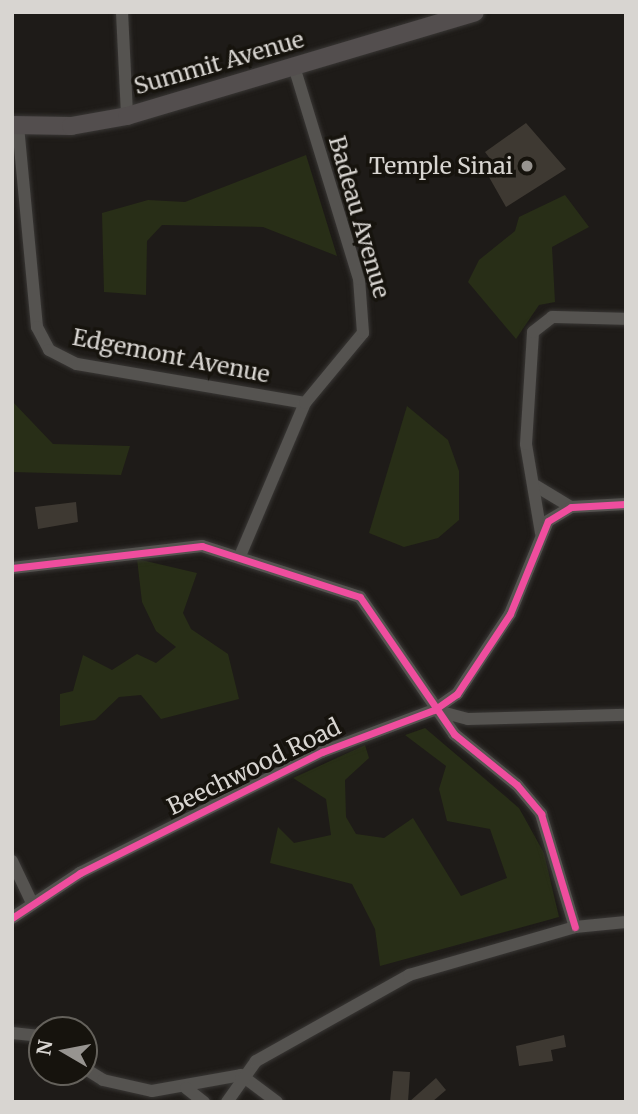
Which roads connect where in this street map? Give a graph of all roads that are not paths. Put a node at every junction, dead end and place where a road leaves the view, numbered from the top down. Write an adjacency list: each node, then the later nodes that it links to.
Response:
1 (122, 12): 4 (street)
2 (475, 12): 3 (street, Summit Avenue)
3 (294, 67): 4 (street, Summit Avenue); 7 (street, Badeau Avenue)
4 (127, 116): 5 (street, Summit Avenue)
5 (15, 125): 7 (street, Edgemont Avenue)
6 (626, 319): 8 (street)
7 (306, 402): 12 (street, Badeau Avenue)
8 (536, 486): 10 (street); 11 (street)
9 (626, 504): 10 (street)
10 (571, 507): 11 (street, Beechwood Road)
11 (541, 533): 14 (street, Beechwood Road)
12 (240, 556): 13 (street); 14 (street)
13 (12, 568)
14 (434, 710): 15 (street); 17 (street, Beechwood Road); 20 (street)
15 (626, 715)
16 (12, 861): 17 (street)
17 (32, 903): 18 (street, Beechwood Road)
18 (12, 918)
19 (626, 922): 20 (street)
20 (575, 928): 22 (street)
21 (98, 1074): 23 (street)
22 (241, 1075): 23 (street); 25 (street); 26 (street)
23 (186, 1088): 24 (street)
24 (204, 1102)
25 (227, 1102)
26 (277, 1102)

